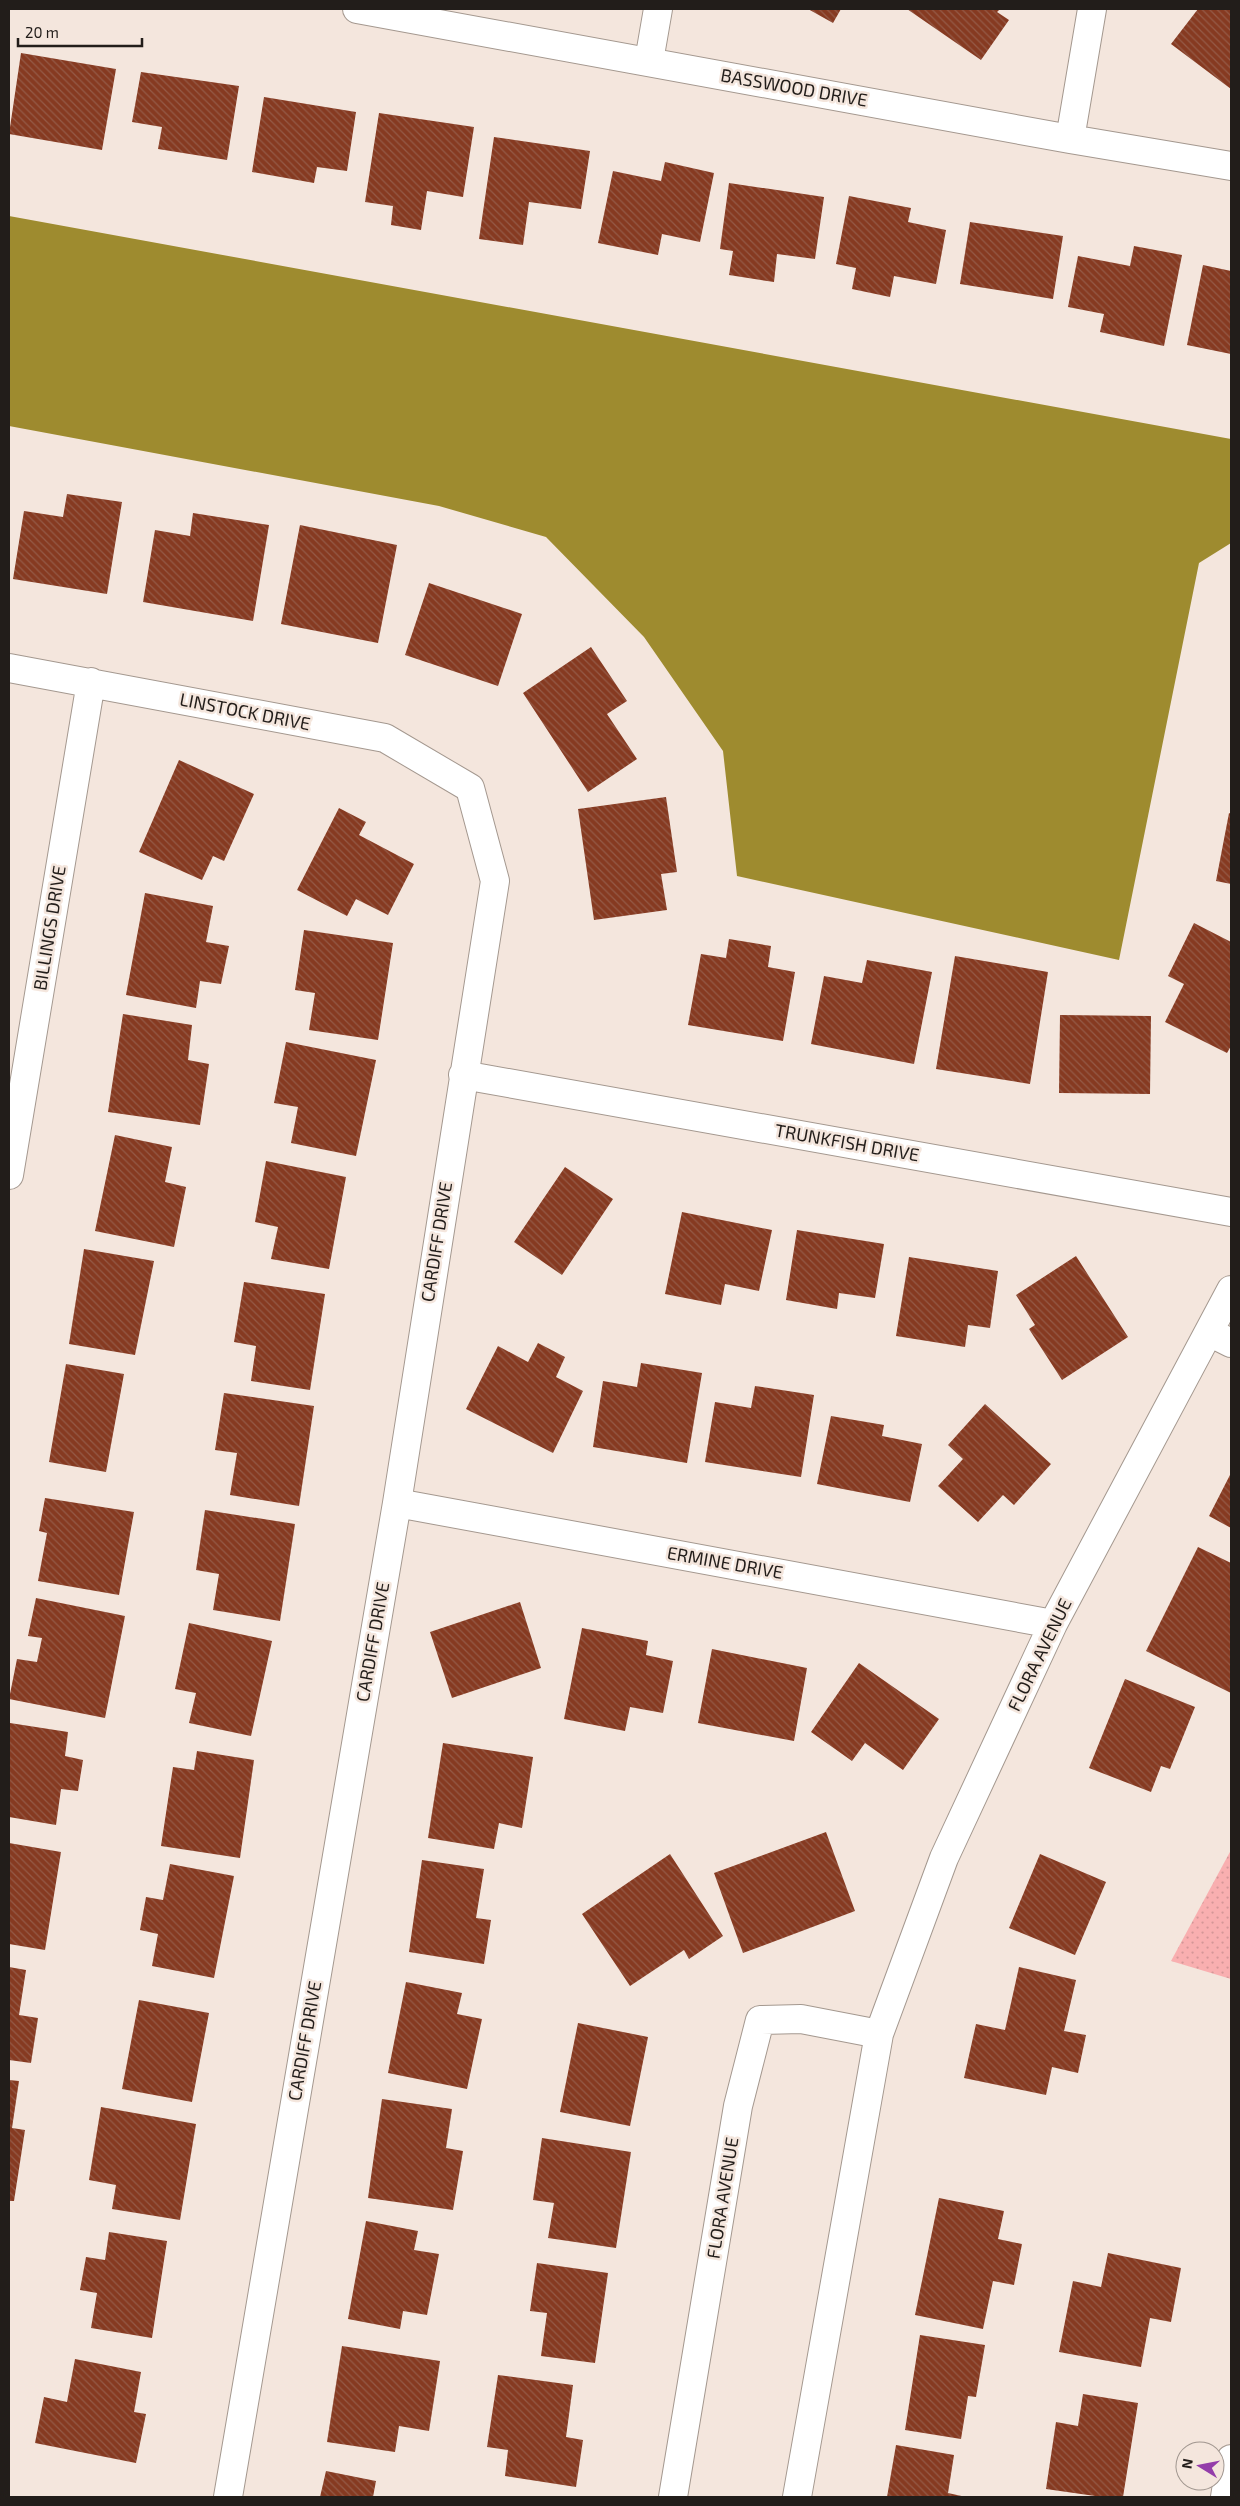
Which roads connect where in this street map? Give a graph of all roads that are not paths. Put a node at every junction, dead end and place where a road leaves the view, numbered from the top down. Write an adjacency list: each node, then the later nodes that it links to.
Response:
1 (357, 9): 4 (street, BASSWOOD DRIVE)
2 (658, 9): 4 (street)
3 (1092, 9): 5 (street)
4 (649, 61): 5 (street, BASSWOOD DRIVE)
5 (1070, 139): 6 (street, BASSWOOD DRIVE)
6 (1231, 166)
7 (9, 668): 8 (street, LINSTOCK DRIVE)
8 (91, 682): 9 (street, LINSTOCK DRIVE); 11 (street, BILLINGS DRIVE)
9 (470, 788): 10 (street, CARDIFF DRIVE)
10 (463, 1075): 12 (street, TRUNKFISH DRIVE); 15 (street, CARDIFF DRIVE)
11 (9, 1175)
12 (1231, 1212)
13 (1231, 1290): 14 (street, FLORA AVENUE)
14 (1220, 1338): 16 (street, FLORA AVENUE)
15 (397, 1503): 16 (street, ERMINE DRIVE); 19 (street, CARDIFF DRIVE)
16 (1053, 1624): 17 (street, FLORA AVENUE)
17 (879, 2034): 20 (street, FLORA AVENUE); 21 (street, FLORA AVENUE)
18 (1231, 2459): 22 (street)
19 (228, 2497)
20 (673, 2497)
21 (797, 2497)
22 (1225, 2497)

